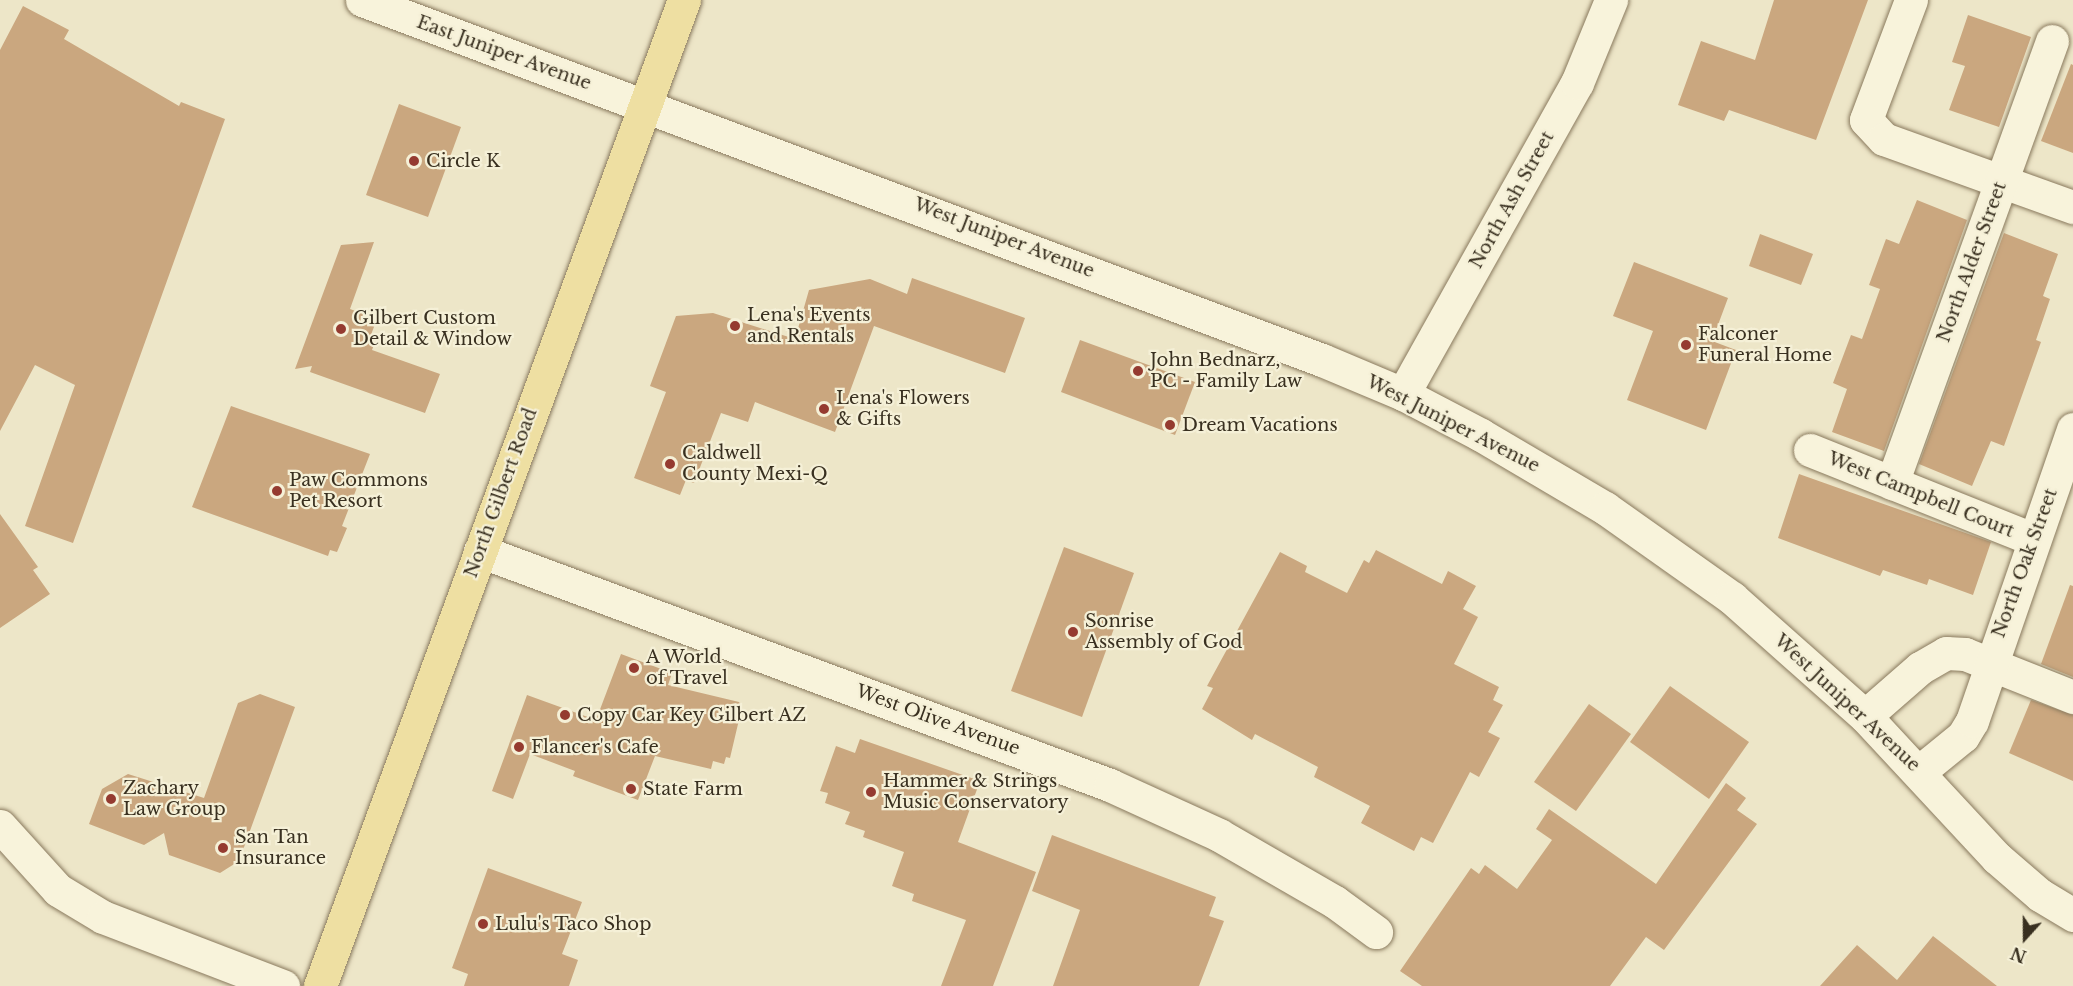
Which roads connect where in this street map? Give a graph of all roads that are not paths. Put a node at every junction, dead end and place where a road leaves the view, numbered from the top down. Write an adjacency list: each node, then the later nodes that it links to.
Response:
1 (362, 0): 6 (street, East Juniper Avenue)
2 (684, 0): 6 (main road, North Gilbert Road)
3 (1611, 0): 9 (street, North Ash Street)
4 (1911, 0): 7 (street)
5 (2052, 41): 7 (street, North Alder Street)
6 (645, 105): 9 (street, West Juniper Avenue); 14 (main road, North Gilbert Road)
7 (2001, 182): 8 (street); 12 (street, North Alder Street)
8 (2073, 207)
9 (1403, 394): 17 (street, West Juniper Avenue)
10 (2072, 435): 13 (street, North Oak Street)
11 (1810, 450): 12 (street, West Campbell Court)
12 (1892, 483): 13 (street, West Campbell Court)
13 (2033, 539): 15 (street, North Oak Street)
14 (480, 551): 21 (street, West Olive Avenue); 23 (main road, North Gilbert Road)
15 (1988, 663): 16 (street); 17 (street); 18 (street, North Oak Street)
16 (2073, 697)
17 (1864, 716): 18 (street, West Juniper Avenue)
18 (1920, 771): 20 (street, West Juniper Avenue)
19 (0, 826): 22 (street)
20 (2073, 915)
21 (1376, 932)
22 (283, 986)
23 (320, 986)

